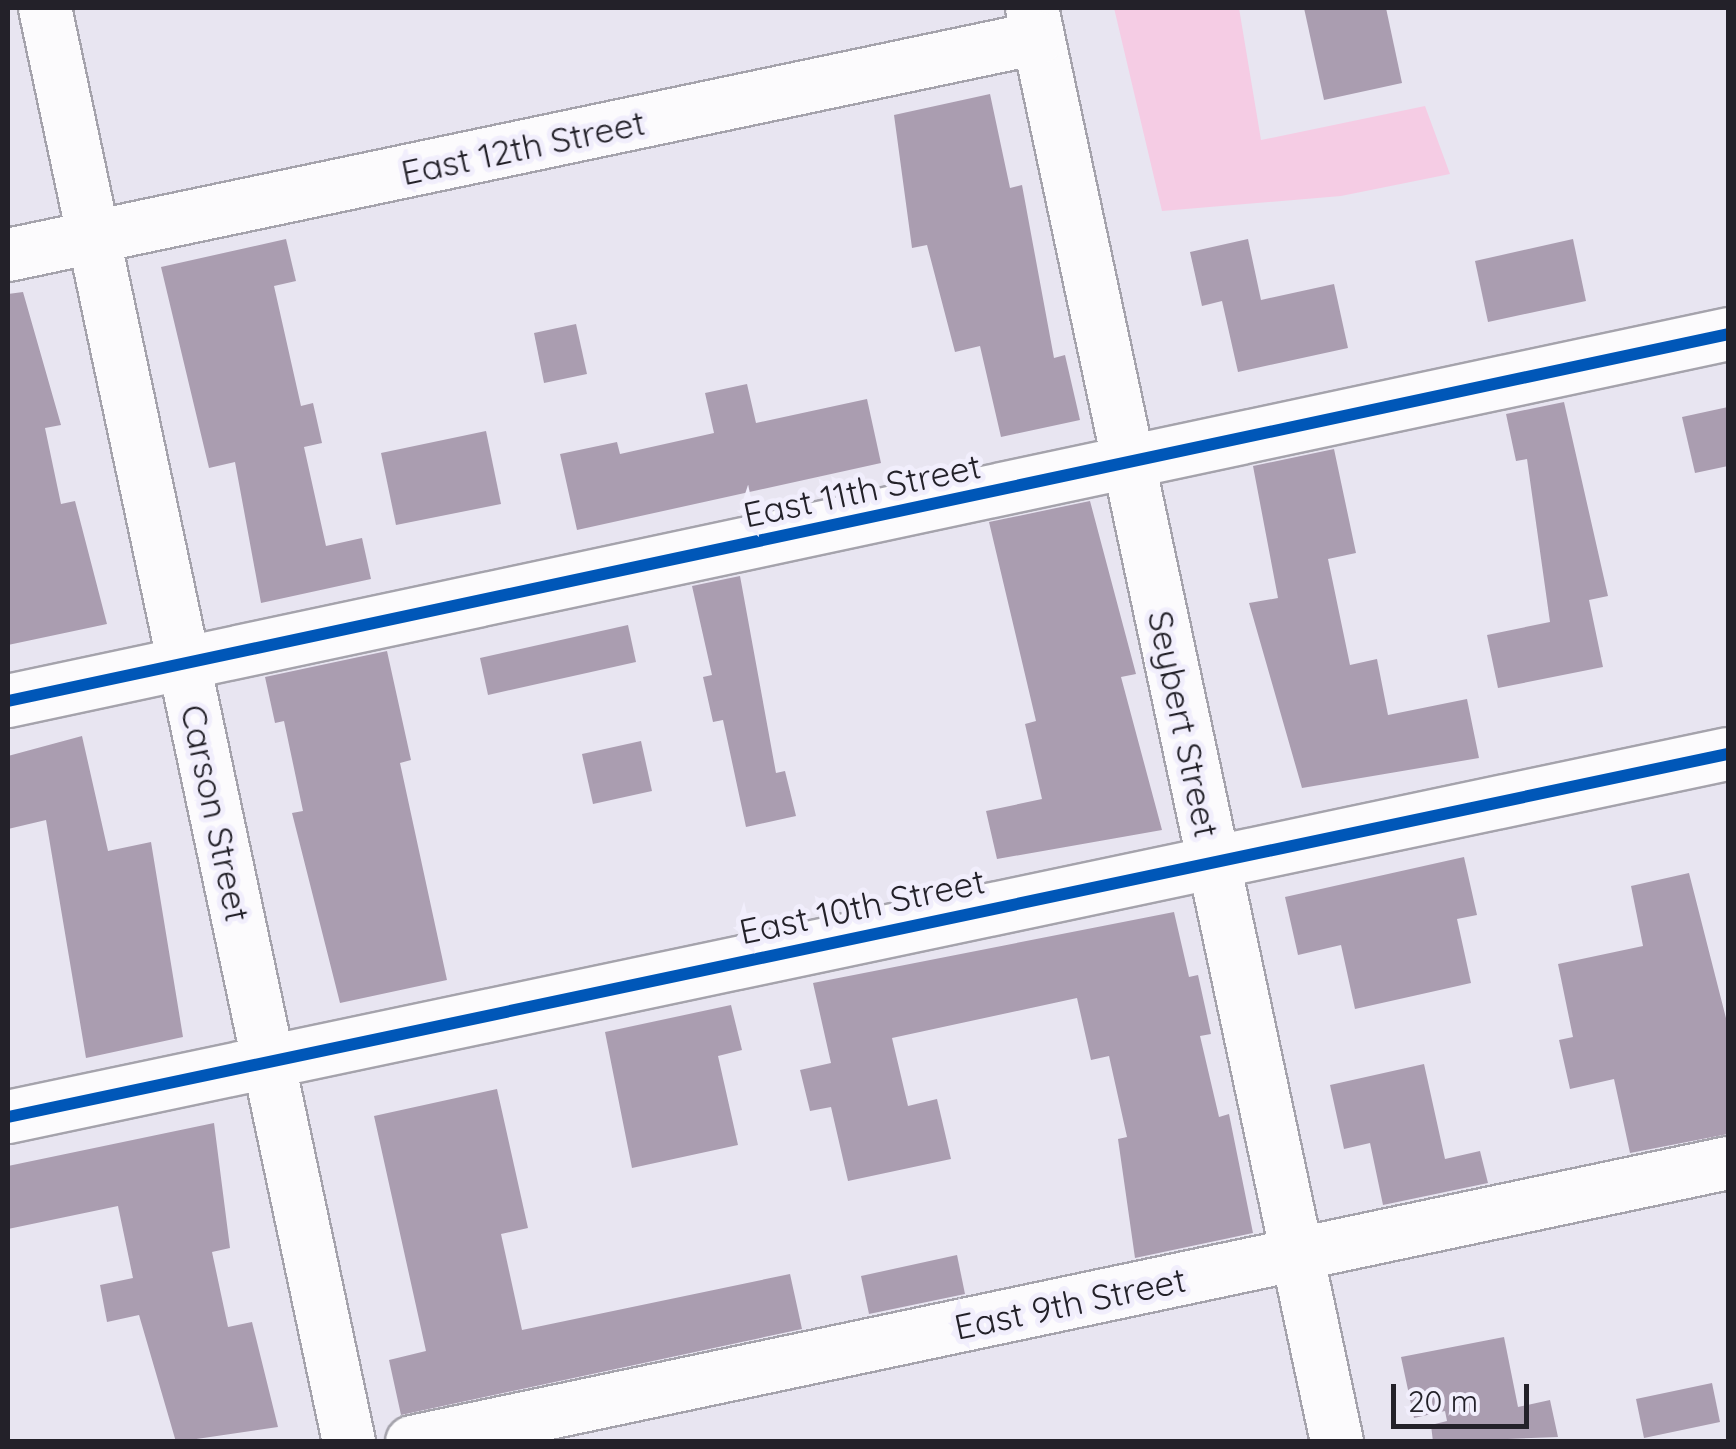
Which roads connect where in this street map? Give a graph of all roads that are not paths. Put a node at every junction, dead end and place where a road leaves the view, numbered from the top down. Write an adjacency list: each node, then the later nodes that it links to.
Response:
1 (45, 8): 3 (street, Carson Street)
2 (1035, 23): 3 (street, East 12th Street); 6 (street, Seybert Street)
3 (93, 237): 4 (street, East 12th Street); 7 (street, Carson Street)
4 (8, 255)
5 (1728, 334): 6 (street, East 11th Street)
6 (1129, 464): 7 (street, East 11th Street); 10 (street, Seybert Street)
7 (184, 664): 8 (street, East 11th Street); 11 (street, Carson Street)
8 (8, 701)
9 (1728, 754): 10 (street, East 10th Street)
10 (1214, 863): 11 (street, East 10th Street); 14 (street, Seybert Street)
11 (269, 1062): 12 (street, East 10th Street); 15 (street, Carson Street)
12 (8, 1117)
13 (1728, 1164): 14 (street, East 9th Street)
14 (1297, 1254): 16 (street, East 9th Street); 17 (street, Seybert Street)
15 (349, 1442)
16 (412, 1442)
17 (1336, 1442)

